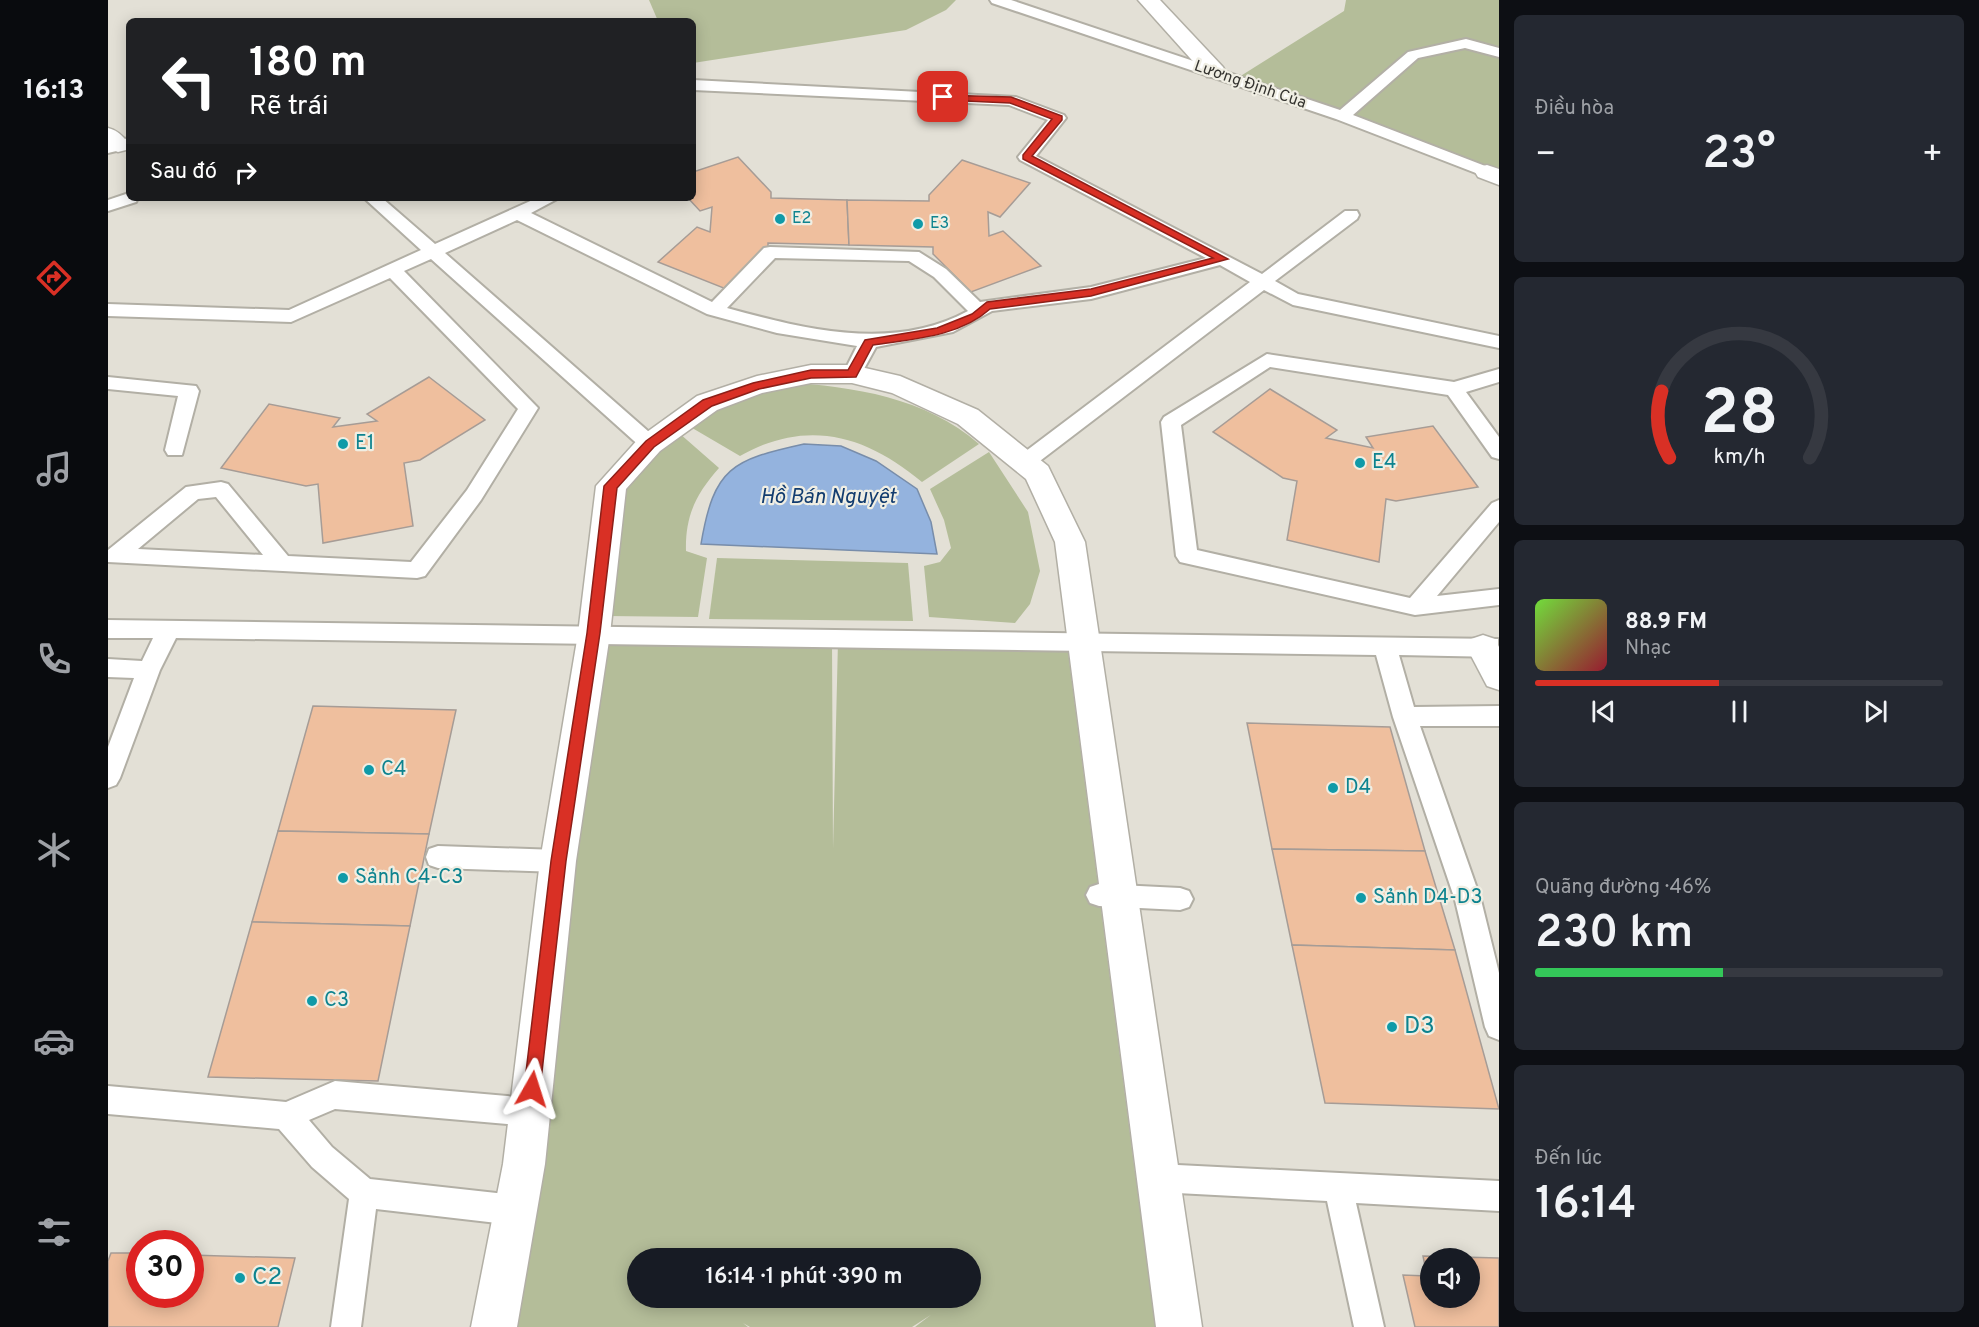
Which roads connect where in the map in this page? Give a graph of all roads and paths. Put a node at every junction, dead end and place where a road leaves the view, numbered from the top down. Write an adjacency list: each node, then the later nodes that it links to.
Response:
1 (997, 0): 4 (lane, Lương Định Của)
2 (1148, 0): 4 (street)
3 (1499, 53): 6 (lane)
4 (1215, 72): 6 (lane, Lương Định Của)
5 (696, 85): 15 (lane)
6 (1342, 116): 7 (lane, Lương Định Của)
7 (1493, 175)
8 (126, 199): 11 (lane)
9 (375, 201): 14 (lane)
10 (543, 201): 12 (lane)
11 (108, 206)
12 (517, 213): 14 (lane); 19 (lane)
13 (1352, 215): 17 (lane)
14 (431, 252): 16 (lane); 27 (lane)
15 (1222, 259): 17 (lane); 20 (lane)
16 (393, 270): 18 (lane); 33 (lane)
17 (1263, 282): 22 (lane); 30 (lane)
18 (108, 310)
19 (715, 310): 20 (lane); 21 (lane)
20 (980, 312): 21 (lane)
21 (869, 342): 23 (lane)
22 (1499, 342)
23 (852, 374): 27 (street); 30 (street)
24 (1499, 375): 26 (lane)
25 (108, 383): 28 (lane)
26 (1454, 389): 29 (lane); 35 (lane)
27 (650, 444): 38 (street)
28 (176, 450)
29 (1499, 452)
30 (1025, 462): 39 (street)
31 (1499, 508): 35 (lane)
32 (110, 560): 33 (lane); 33 (lane)
33 (282, 564)
34 (1499, 597): 35 (lane)
35 (1415, 607)
36 (108, 629): 37 (lane)
37 (168, 631): 38 (lane); 43 (lane)
38 (594, 633): 39 (lane); 49 (street)
39 (1085, 643): 40 (lane); 50 (street)
40 (1385, 647): 41 (lane); 46 (lane)
41 (1491, 648): 44 (street)
42 (108, 668): 43 (lane)
43 (149, 670): 47 (lane)
44 (1499, 677)
45 (1499, 716): 46 (lane)
46 (1406, 717): 52 (lane)
47 (108, 778)
48 (438, 857): 49 (lane)
49 (558, 861): 54 (street)
50 (1108, 896): 51 (lane); 56 (street)
51 (1180, 899)
52 (1499, 1027)
53 (108, 1100): 55 (lane)
54 (529, 1112): 55 (lane); 60 (street)
55 (286, 1116): 58 (lane)
56 (1158, 1178): 57 (lane); 63 (street)
57 (1338, 1187): 59 (lane); 64 (lane)
58 (364, 1193): 60 (lane); 61 (lane)
59 (1499, 1196)
60 (515, 1210): 62 (street)
61 (346, 1327)
62 (494, 1327)
63 (1179, 1327)
64 (1369, 1327)

